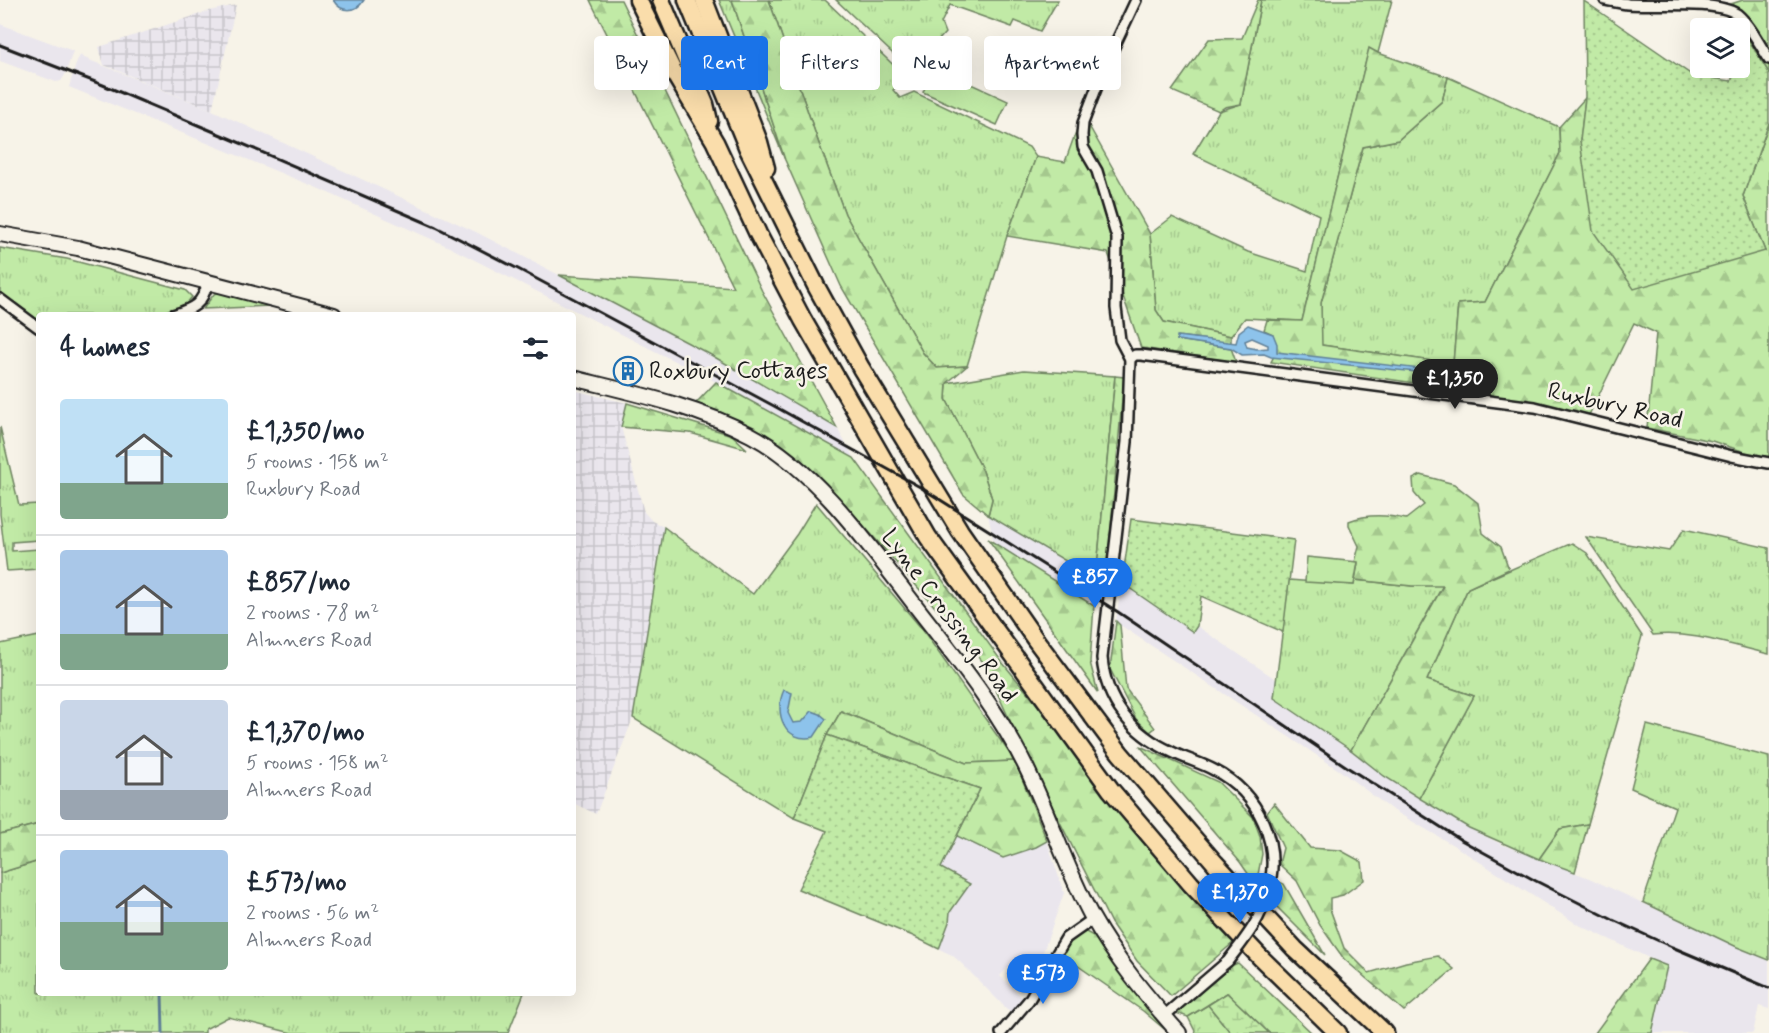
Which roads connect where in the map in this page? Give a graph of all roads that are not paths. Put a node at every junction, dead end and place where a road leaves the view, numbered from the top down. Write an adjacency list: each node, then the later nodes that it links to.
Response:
1 (638, 0): 8 (highway)
2 (661, 0): 8 (highway)
3 (687, 0): 9 (highway)
4 (704, 0): 9 (highway)
5 (1136, 0): 16 (street)
6 (1605, 0): 7 (street)
7 (1769, 59)
8 (716, 142): 23 (highway)
9 (775, 200): 24 (highway)
10 (0, 234): 11 (street)
11 (208, 282): 13 (street); 14 (street)
12 (0, 300): 15 (street)
13 (182, 312)
14 (323, 312)
15 (36, 326)
16 (1130, 359): 18 (street, Ruxbury Road); 20 (street, bridge)
17 (576, 379): 19 (street, Lyne Crossing Road)
18 (1769, 463)
19 (1093, 919): 20 (street, Lyne Crossing Road); 21 (street)
20 (1164, 1016): 22 (street, Lyne Crossing Road)
21 (1001, 1033)
22 (1179, 1033)
23 (1338, 1033)
24 (1384, 1033)

